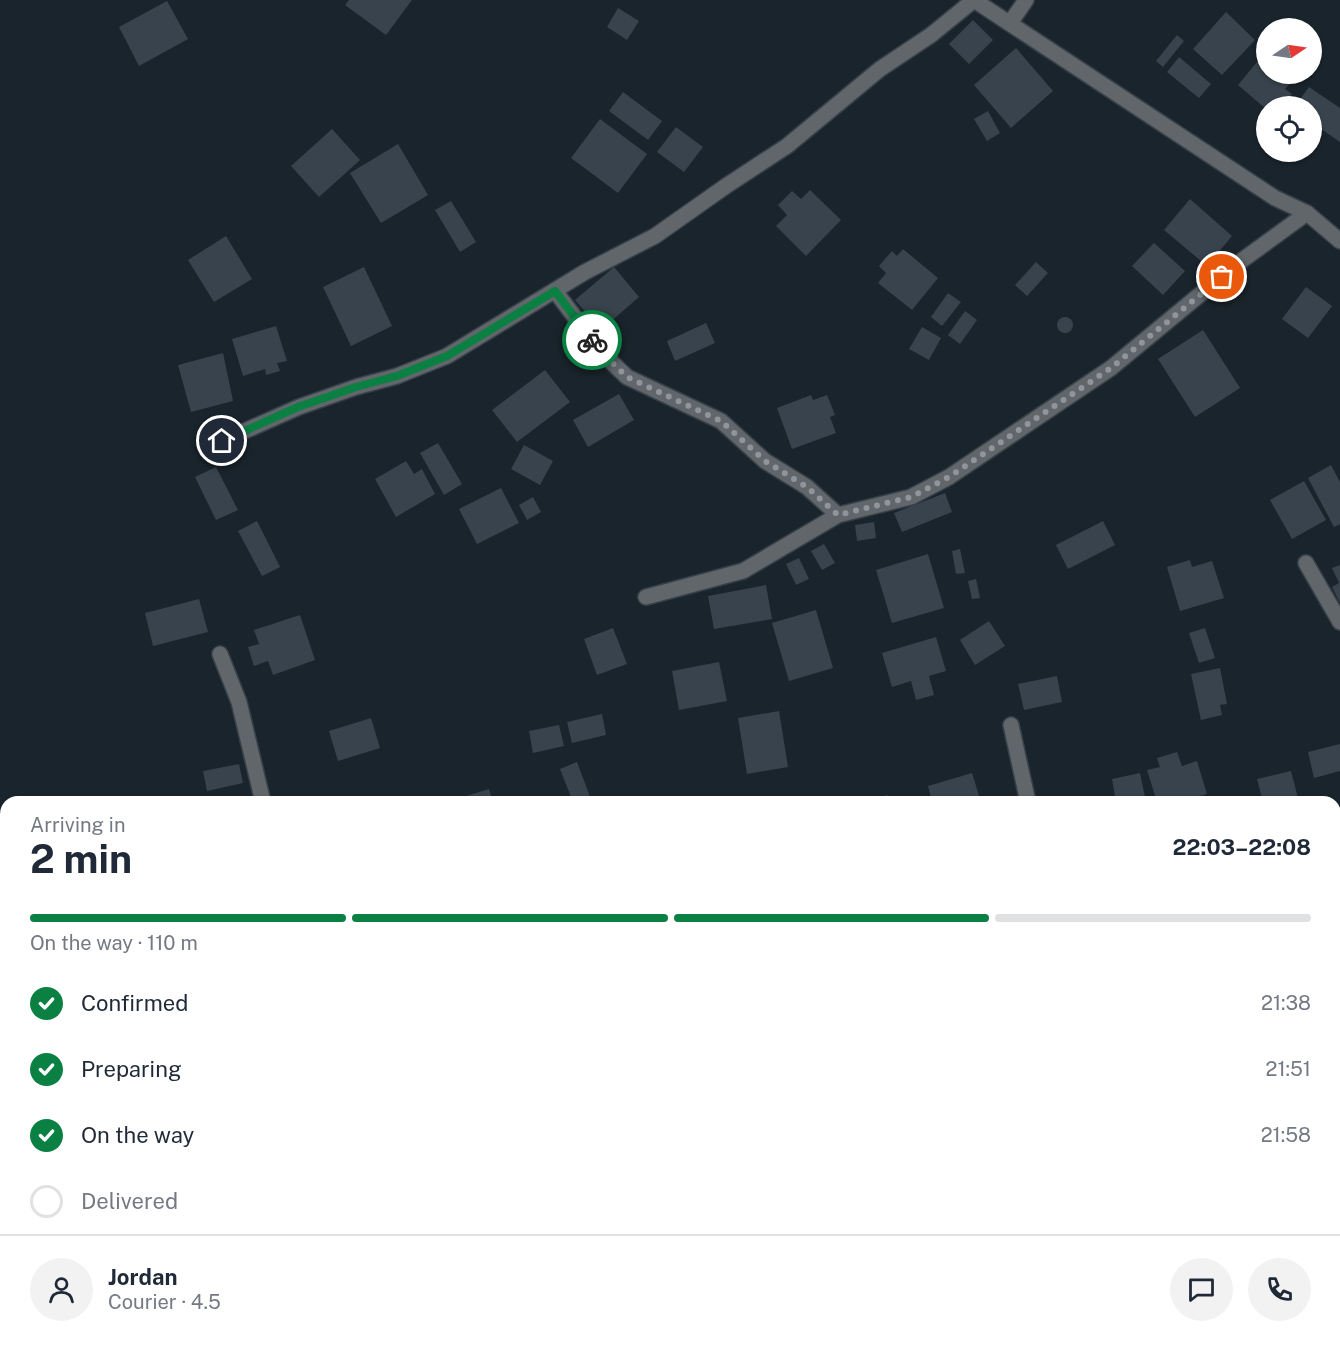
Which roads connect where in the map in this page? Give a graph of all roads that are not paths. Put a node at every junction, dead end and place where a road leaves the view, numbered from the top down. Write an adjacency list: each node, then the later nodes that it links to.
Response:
1 (974, 0): 3 (street); 6 (street)
2 (1026, 0): 3 (street)
3 (1010, 23): 4 (street)
4 (1307, 213): 5 (street); 8 (street)
5 (1340, 242)
6 (555, 291): 7 (street); 8 (street)
7 (222, 441)
8 (838, 515): 10 (street)
9 (1306, 563): 11 (street)
10 (646, 597)
11 (1340, 622)
12 (220, 654): 14 (street)
13 (1011, 725): 15 (street)
14 (261, 796)
15 (1027, 796)

